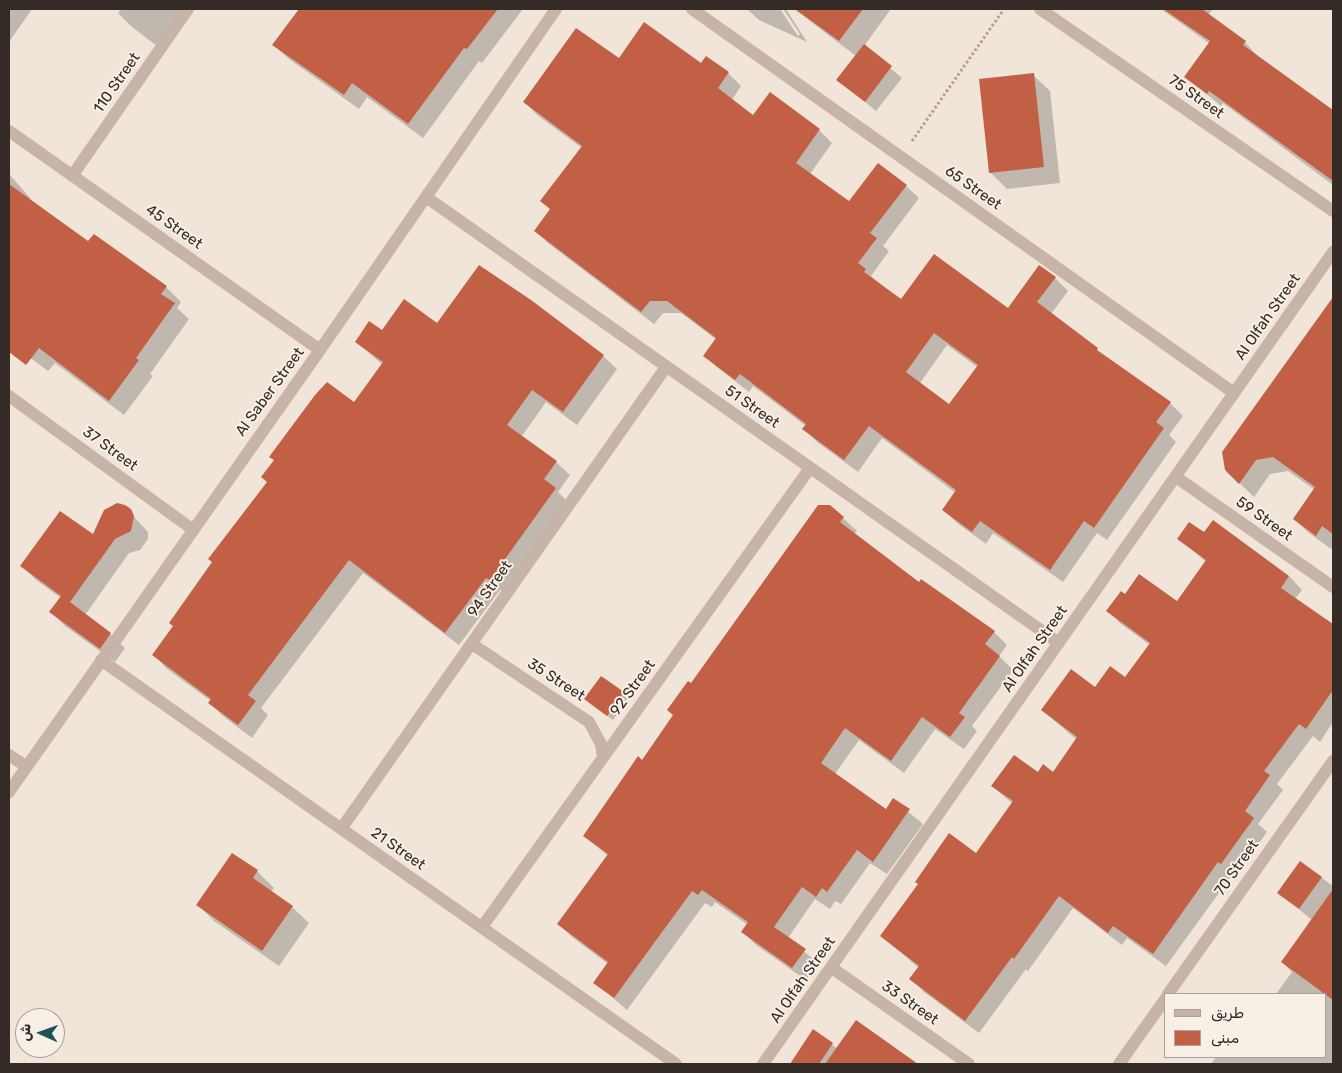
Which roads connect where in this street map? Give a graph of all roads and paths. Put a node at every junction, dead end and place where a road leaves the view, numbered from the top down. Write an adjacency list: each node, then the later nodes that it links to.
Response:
1 (188, 9): 8 (street, 110 Street)
2 (556, 9): 9 (street, Al Saber Street)
3 (692, 9): 7 (street, 65 Street)
4 (1004, 9): 7 (path)
5 (1040, 9): 10 (street, 75 Street)
6 (9, 131): 8 (street, 45 Street)
7 (901, 157): 14 (street, 65 Street)
8 (72, 176): 12 (street, 45 Street)
9 (426, 198): 12 (street, Al Saber Street); 13 (street, 51 Street)
10 (1333, 211)
11 (1333, 252): 14 (street, Al Olfah Street)
12 (320, 350): 18 (street, Al Saber Street)
13 (666, 367): 16 (street, 51 Street); 21 (street, 94 Street)
14 (1234, 393): 17 (street, Al Olfah Street)
15 (9, 396): 18 (street, 37 Street)
16 (810, 468): 20 (street, 51 Street); 24 (street, 92 Street)
17 (1176, 477): 19 (street, 59 Street); 20 (street, Al Olfah Street)
18 (192, 529): 22 (street, Al Saber Street)
19 (1333, 588)
20 (1059, 643): 30 (street, Al Olfah Street)
21 (472, 644): 24 (street, 35 Street); 28 (street, 94 Street)
22 (101, 660): 26 (street, Al Saber Street); 28 (street, 21 Street)
23 (9, 754): 26 (street)
24 (603, 758): 29 (street, 92 Street)
25 (1333, 761): 31 (street, 70 Street)
26 (27, 767): 27 (street, Al Saber Street)
27 (9, 792)
28 (341, 829): 29 (street, 21 Street)
29 (482, 927): 33 (street, 21 Street)
30 (832, 968): 34 (street, Al Olfah Street); 35 (street, 33 Street)
31 (1169, 993)
32 (1164, 1001): 36 (street)
33 (676, 1064)
34 (763, 1064)
35 (969, 1064)
36 (1119, 1064)

